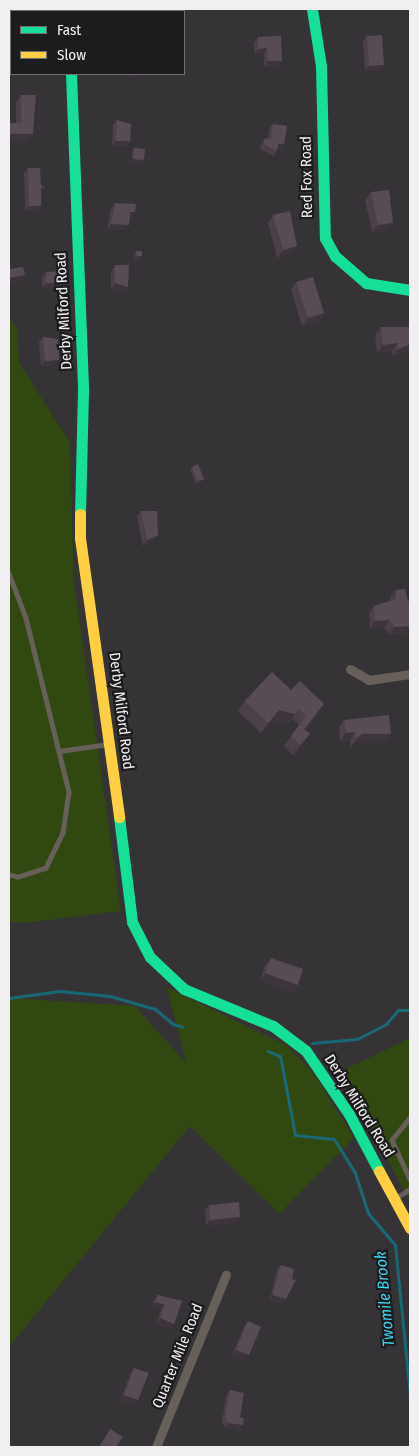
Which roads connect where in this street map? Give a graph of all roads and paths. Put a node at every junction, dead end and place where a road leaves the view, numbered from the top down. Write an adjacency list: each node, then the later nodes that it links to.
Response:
1 (312, 9): 3 (main road, Red Fox Road)
2 (71, 75): 7 (main road, Derby Milford Road)
3 (410, 290)
4 (9, 573): 8 (lane)
5 (350, 669): 6 (street)
6 (410, 674)
7 (111, 744): 8 (lane); 13 (main road, Derby Milford Road)
8 (59, 751): 9 (lane)
9 (9, 874)
10 (410, 1118): 11 (lane)
11 (410, 1179)
12 (410, 1190): 13 (lane)
13 (396, 1198): 14 (main road, Derby Milford Road)
14 (410, 1228)
15 (226, 1275): 16 (street, Quarter Mile Road)
16 (156, 1447)

